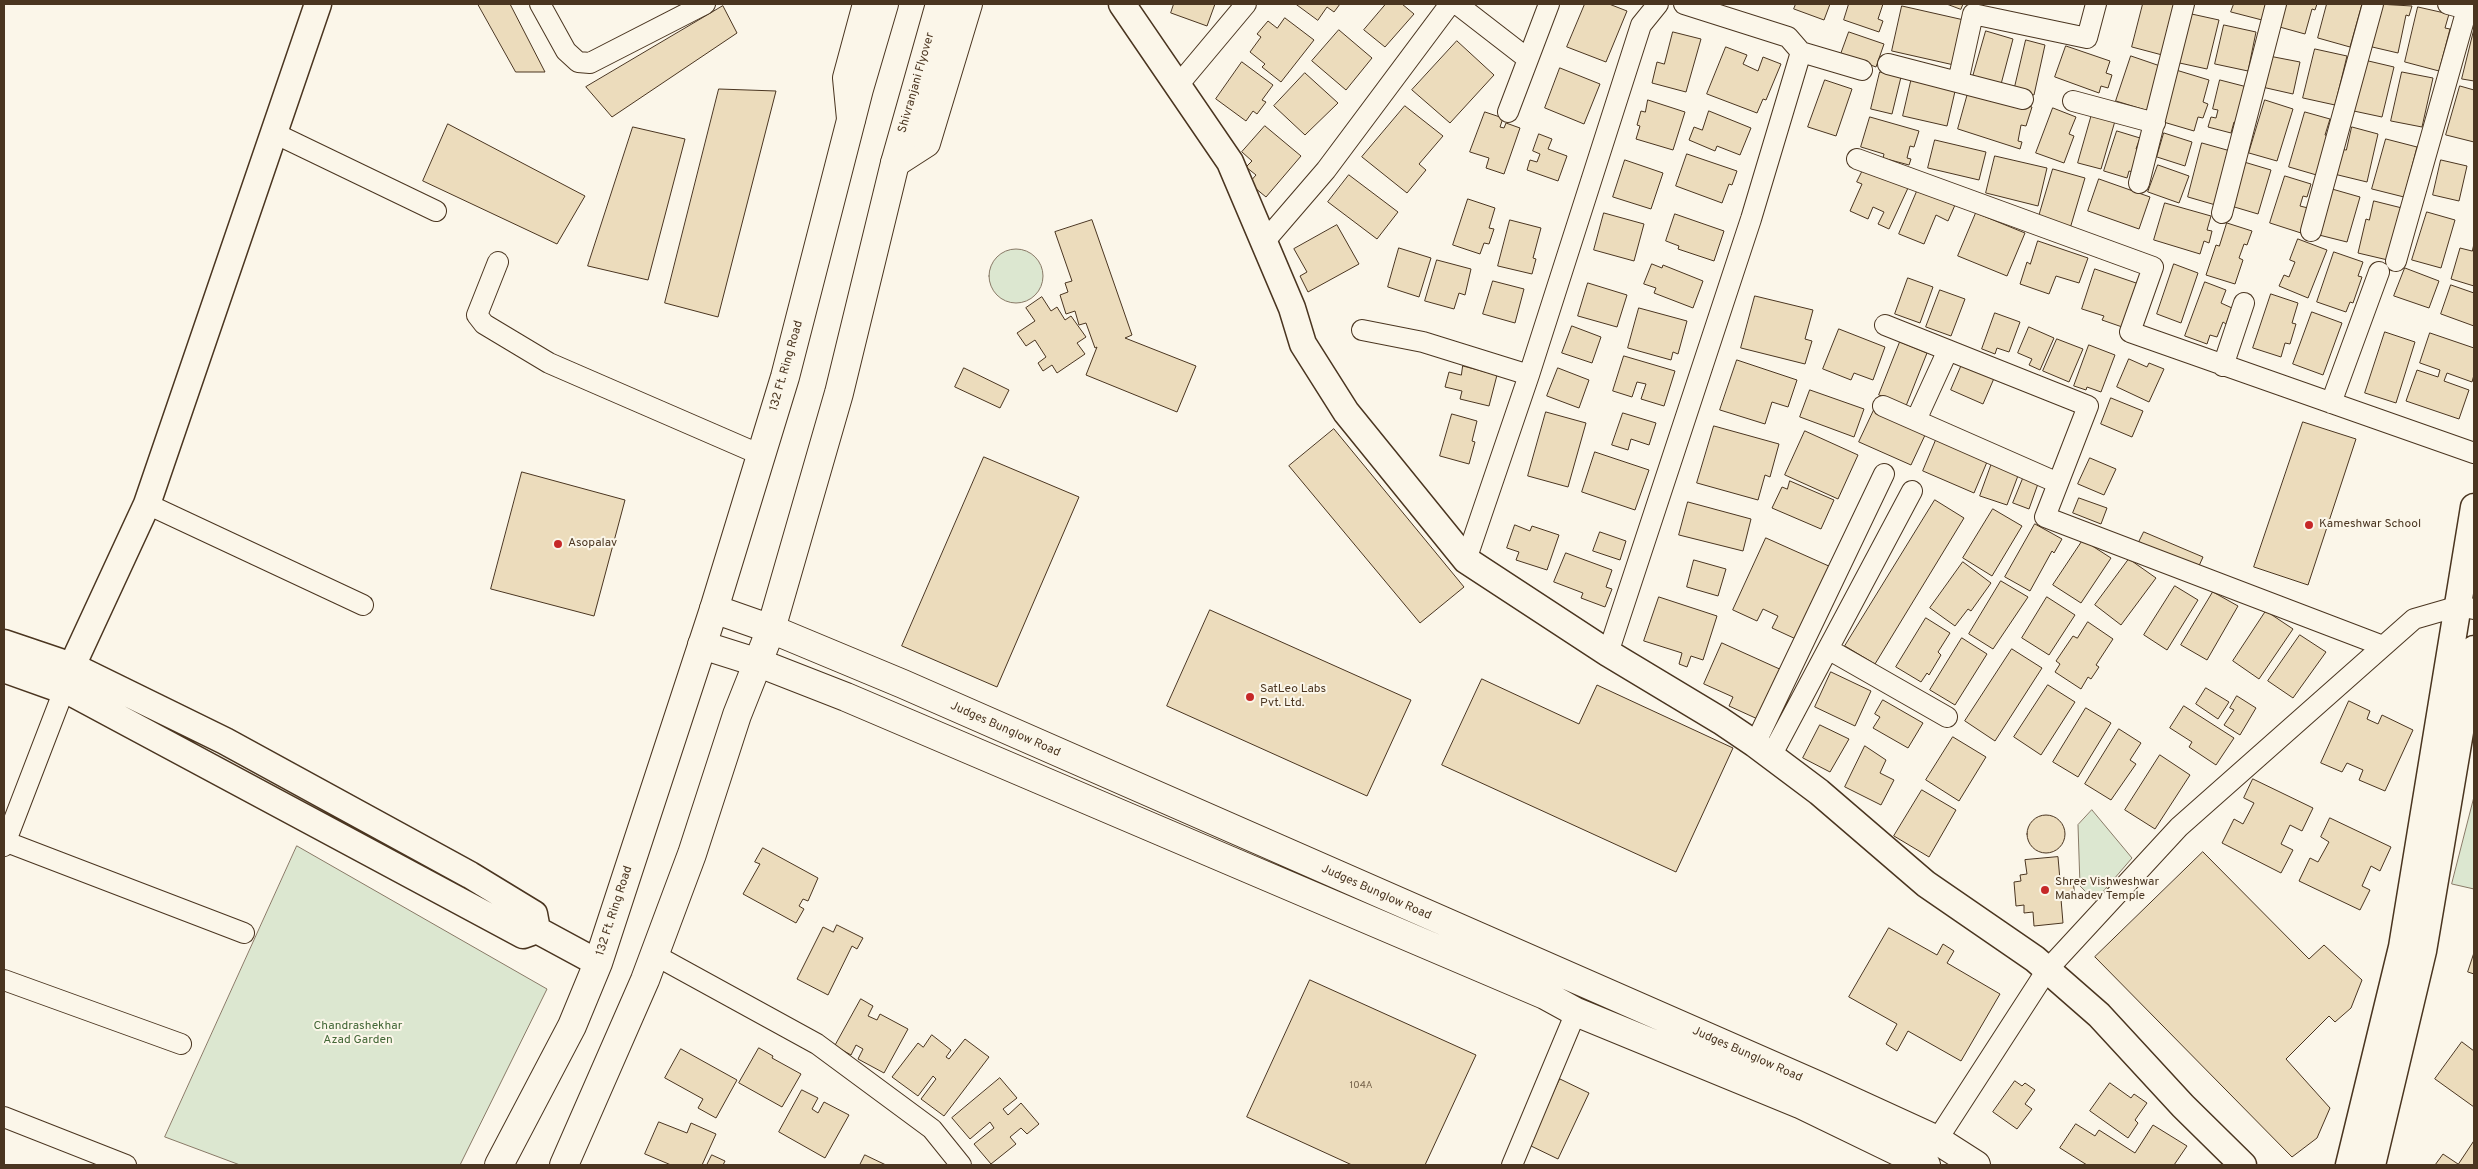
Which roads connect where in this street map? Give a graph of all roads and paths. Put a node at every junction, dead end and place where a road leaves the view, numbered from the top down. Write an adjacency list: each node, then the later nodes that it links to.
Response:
1 (318, 4): 32 (street)
2 (540, 4): 3 (street)
3 (705, 4)
4 (867, 4): 30 (main road)
5 (884, 4): 30 (main road)
6 (940, 4): 34 (main road, Shivranjani Flyover)
7 (968, 4): 34 (main road)
8 (1122, 4): 26 (street)
9 (1246, 4): 26 (street)
10 (1450, 4): 39 (street)
11 (1457, 4): 22 (street)
12 (1549, 4): 22 (street)
13 (1658, 4): 46 (street)
14 (1684, 4): 21 (street)
15 (2096, 4): 20 (street)
16 (2184, 4): 31 (street)
17 (2276, 4): 37 (street)
18 (2373, 4): 38 (street)
19 (2463, 8): 47 (street)
20 (2007, 12): 25 (street)
21 (1801, 52): 24 (street); 67 (street)
22 (1528, 59): 29 (street)
23 (1888, 64): 25 (street)
24 (1862, 70)
25 (1958, 82): 27 (street)
26 (1179, 84): 39 (street)
27 (2023, 99)
28 (2073, 101): 31 (street)
29 (1508, 112)
30 (851, 121): 51 (main road, 132 Ft. Ring Road)
31 (2155, 123): 35 (street)
32 (274, 133): 36 (street); 55 (street)
33 (1857, 159): 45 (street)
34 (895, 163): 61 (main road)
35 (2139, 183)
36 (436, 211)
37 (2222, 213)
38 (2311, 231)
39 (1264, 242): 57 (street)
40 (498, 262): 51 (street)
41 (2244, 302): 45 (street)
42 (1885, 325): 44 (street)
43 (1362, 330): 46 (street)
44 (1948, 350): 49 (street); 53 (street)
45 (2223, 366): 47 (street)
46 (1529, 375): 57 (street)
47 (2331, 403): 50 (street)
48 (1883, 406): 49 (street)
49 (1916, 420): 53 (street)
50 (2474, 453)
51 (761, 455): 60 (main road, 132 Ft. Ring Road)
52 (1884, 474): 73 (street)
53 (2058, 483): 64 (street)
54 (1912, 491): 65 (street)
55 (148, 504): 58 (street); 69 (street)
56 (2474, 507): 59 (street)
57 (1466, 560): 67 (street)
58 (363, 605)
59 (2467, 608): 64 (street); 93 (street)
60 (714, 609): 61 (main road, Judges Bunglow Road); 63 (main road, 132 Ft. Ring Road)
61 (771, 629): 68 (main road); 84 (main road, Judges Bunglow Road)
62 (4, 643): 69 (street)
63 (702, 645): 68 (main road, Judges Bunglow Road); 78 (main road, 132 Ft. Ring Road)
64 (2383, 646): 79 (street)
65 (1828, 649): 72 (street); 73 (street)
66 (2474, 650): 94 (street)
67 (1608, 653): 73 (street)
68 (759, 663): 77 (main road); 81 (main road, Judges Bunglow Road)
69 (72, 666): 71 (street); 75 (street)
70 (4, 669): 71 (street)
71 (64, 690): 74 (street); 75 (street)
72 (1947, 716)
73 (1763, 750): 79 (street)
74 (4, 843): 76 (street)
75 (537, 930): 78 (street)
76 (244, 933)
77 (653, 954): 87 (main road); 88 (street)
78 (598, 963): 86 (main road, 132 Ft. Ring Road)
79 (2047, 970): 84 (street); 92 (street)
80 (4, 980): 82 (street)
81 (1576, 1012): 89 (street); 90 (main road, Judges Bunglow Road)
82 (181, 1044)
83 (4, 1117): 85 (street)
84 (1937, 1140): 91 (main road, Judges Bunglow Road)
85 (126, 1165)
86 (499, 1165)
87 (566, 1165)
88 (961, 1165)
89 (1512, 1165)
90 (1924, 1165)
91 (1976, 1165)
92 (2243, 1165)
93 (2350, 1165)
94 (2372, 1165)

